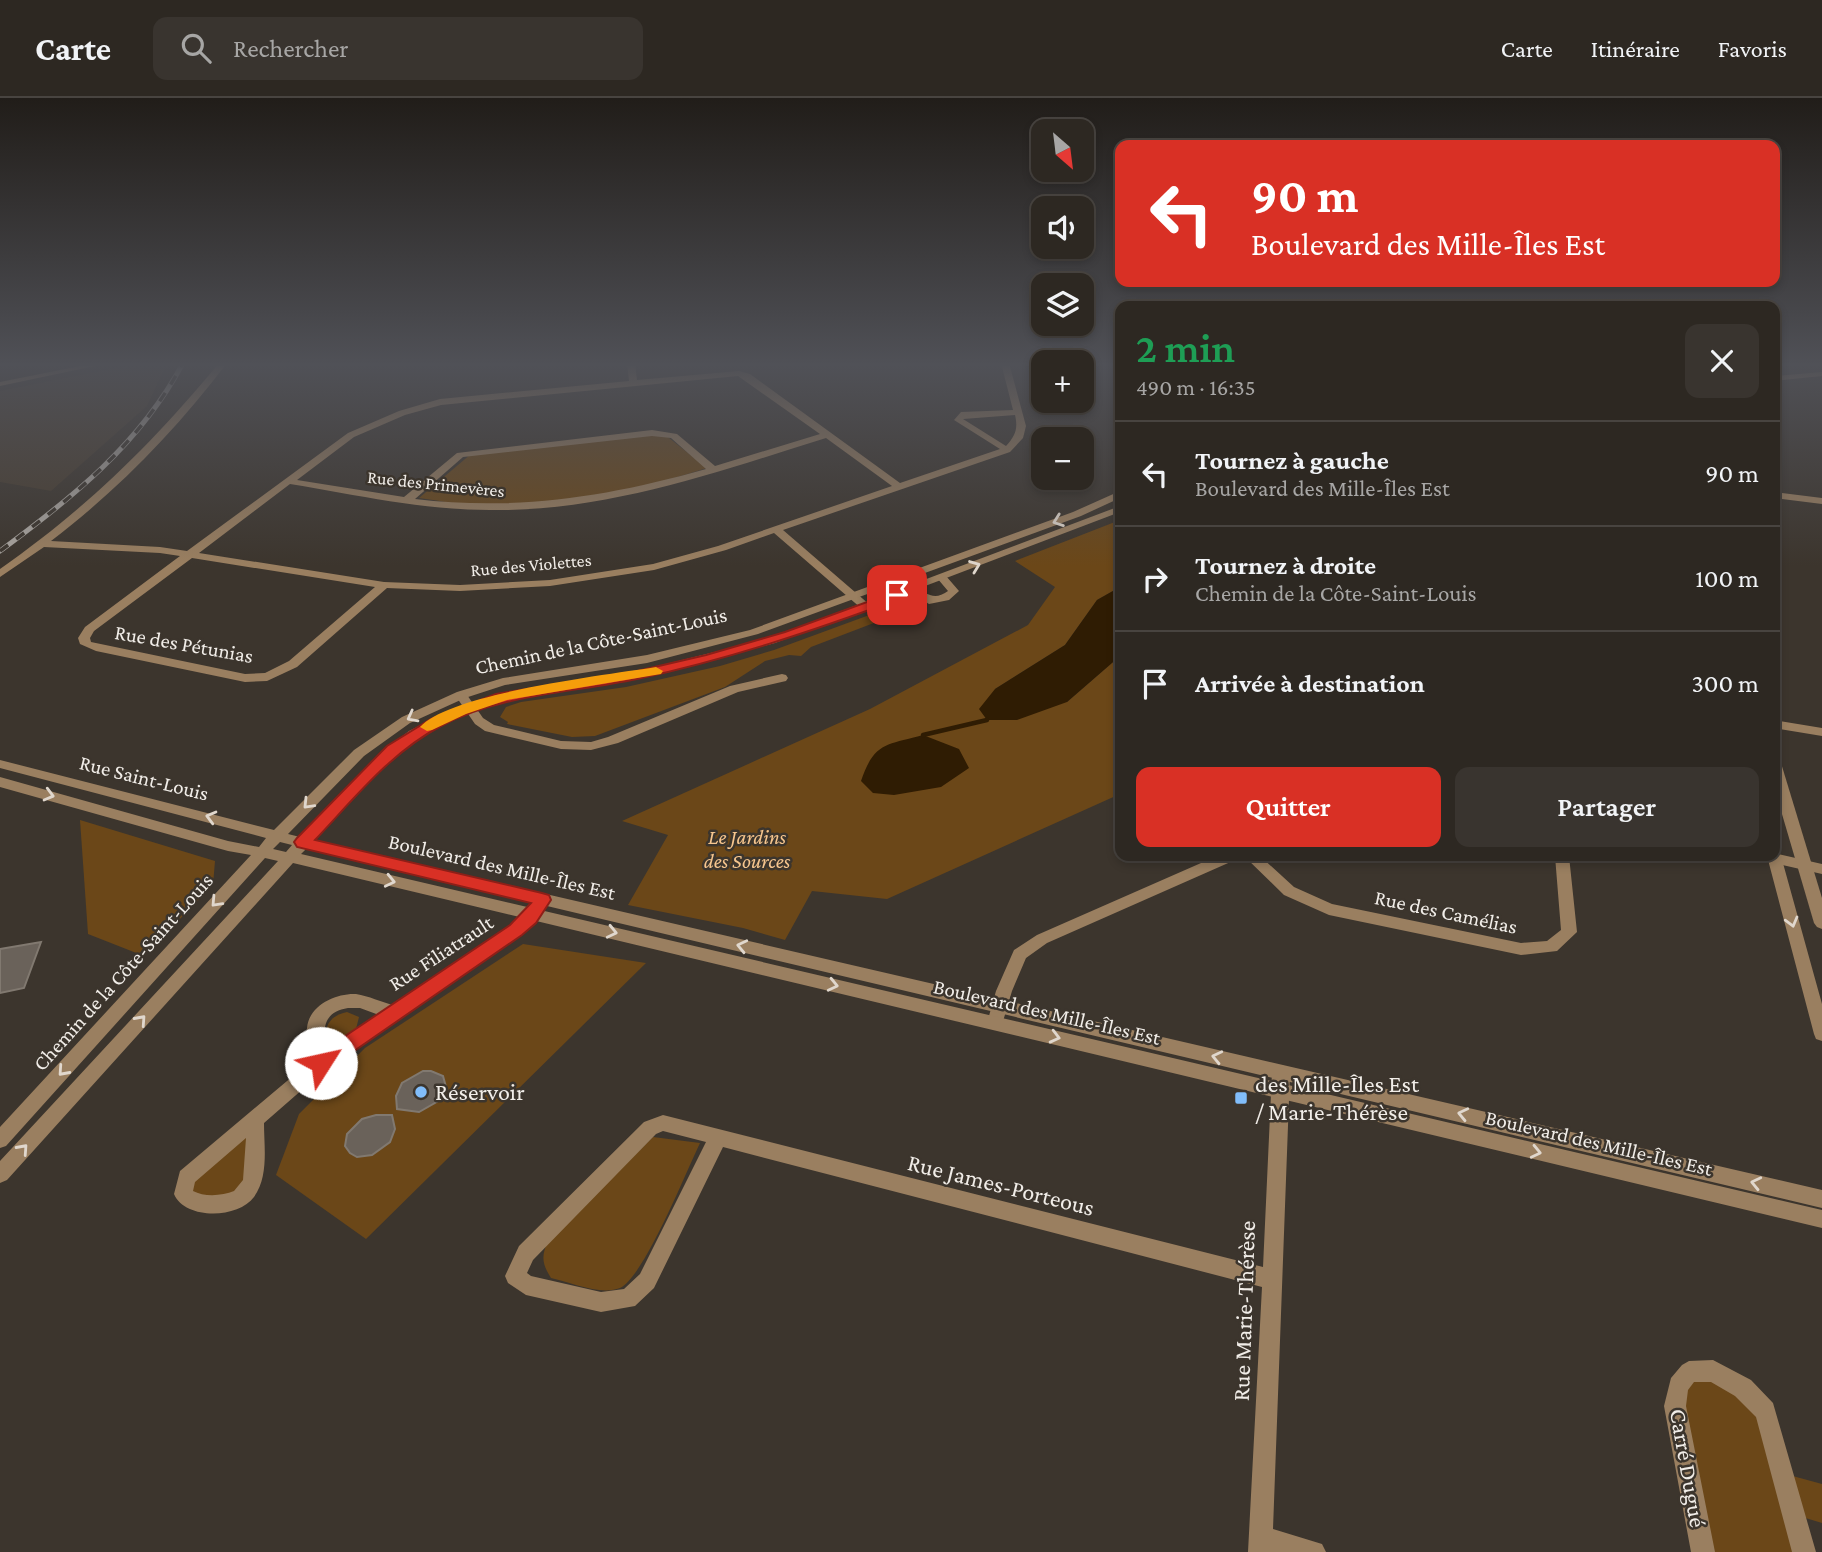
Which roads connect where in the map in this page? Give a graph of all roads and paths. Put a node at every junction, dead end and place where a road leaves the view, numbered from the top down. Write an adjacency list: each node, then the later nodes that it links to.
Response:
1 (164, 431): 19 (street)
2 (360, 431): 9 (street)
3 (820, 431): 6 (street)
4 (976, 431): 7 (street)
5 (1020, 431): 7 (street)
6 (826, 435): 8 (street, Rue des Primevères); 10 (street)
7 (1007, 450): 10 (street, Rue des Violettes)
8 (712, 469): 15 (street, Rue des Primevères); 15 (street)
9 (287, 481): 15 (street, Rue des Primevères); 20 (street)
10 (899, 488): 18 (street, Rue des Violettes)
11 (1780, 488): 12 (street)
12 (1822, 493)
13 (1115, 496): 25 (street, Chemin de la Côte-Saint-Louis, one-way to 25)
14 (1780, 496): 16 (street)
15 (407, 500)
16 (1822, 501)
17 (1115, 511): 22 (street, Chemin de la Côte-Saint-Louis, one-way to 17)
18 (775, 529): 23 (street, Rue des Violettes); 25 (street)
19 (42, 544): 20 (street, Rue des Violettes); 21 (street)
20 (189, 554): 23 (street, Rue des Violettes); 23 (street, Rue des Pétunias)
21 (0, 574)
22 (942, 578): 24 (street, Chemin de la Côte-Saint-Louis); 24 (street)
23 (384, 585)
24 (912, 590): 26 (street, Chemin de la Côte-Saint-Louis)
25 (854, 596): 26 (street); 28 (street, Chemin de la Côte-Saint-Louis)
26 (866, 607): 29 (street, Chemin de la Côte-Saint-Louis)
27 (782, 678): 29 (street)
28 (461, 695): 29 (street); 35 (street, Chemin de la Côte-Saint-Louis, one-way to 35)
29 (470, 708): 36 (street, Chemin de la Côte-Saint-Louis)
30 (1780, 725): 31 (street)
31 (1822, 732)
32 (0, 764): 35 (street, Rue Saint-Louis, one-way to 32)
33 (0, 782): 37 (street, Rue Saint-Louis, one-way to 37)
34 (1780, 783): 44 (street)
35 (277, 836): 36 (street, Boulevard des Mille-Îles Est); 37 (street, Chemin de la Côte-Saint-Louis)
36 (302, 842): 38 (street, Chemin de la Côte-Saint-Louis); 46 (street, Boulevard des Mille-Îles Est)
37 (262, 852): 38 (street, Boulevard des Mille-Îles Est); 55 (street, Chemin de la Côte-Saint-Louis, one-way to 55)
38 (289, 857): 46 (street, Boulevard des Mille-Îles Est, one-way to 46); 56 (street, Chemin de la Côte-Saint-Louis, one-way to 38)
39 (1780, 859): 44 (street)
40 (1219, 861): 49 (street)
41 (1256, 861): 42 (street, Rue des Camélias)
42 (1562, 861)
43 (1775, 861): 50 (street, one-way to 50)
44 (1805, 865): 45 (street); 47 (street)
45 (1822, 869)
46 (538, 907): 48 (street, Rue Filiatrault); 49 (street, Boulevard des Mille-Îles Est)
47 (1822, 923)
48 (393, 1012): 51 (street, Rue Filiatrault); 51 (street, Rue Filiatrault)
49 (997, 1015): 52 (street, Boulevard des Mille-Îles Est)
50 (1822, 1034)
51 (321, 1063): 53 (street, Rue Filiatrault)
52 (1280, 1081): 57 (street, Boulevard des Mille-Îles Est, one-way to 52); 58 (street, Boulevard des Mille-Îles Est, one-way to 58); 59 (street, Rue Marie-Thérèse)
53 (255, 1120): 53 (street, Rue Filiatrault)
54 (718, 1137): 54 (street, Rue James-Porteous); 59 (street, Rue James-Porteous)
55 (0, 1140)
56 (0, 1174)
57 (1822, 1199)
58 (1822, 1219)
59 (1273, 1280): 60 (street, Rue Marie-Thérèse)
60 (1261, 1544): 61 (street)
61 (1314, 1552)
62 (1703, 1552): 63 (street, Carré Dugué)
63 (1804, 1552)

